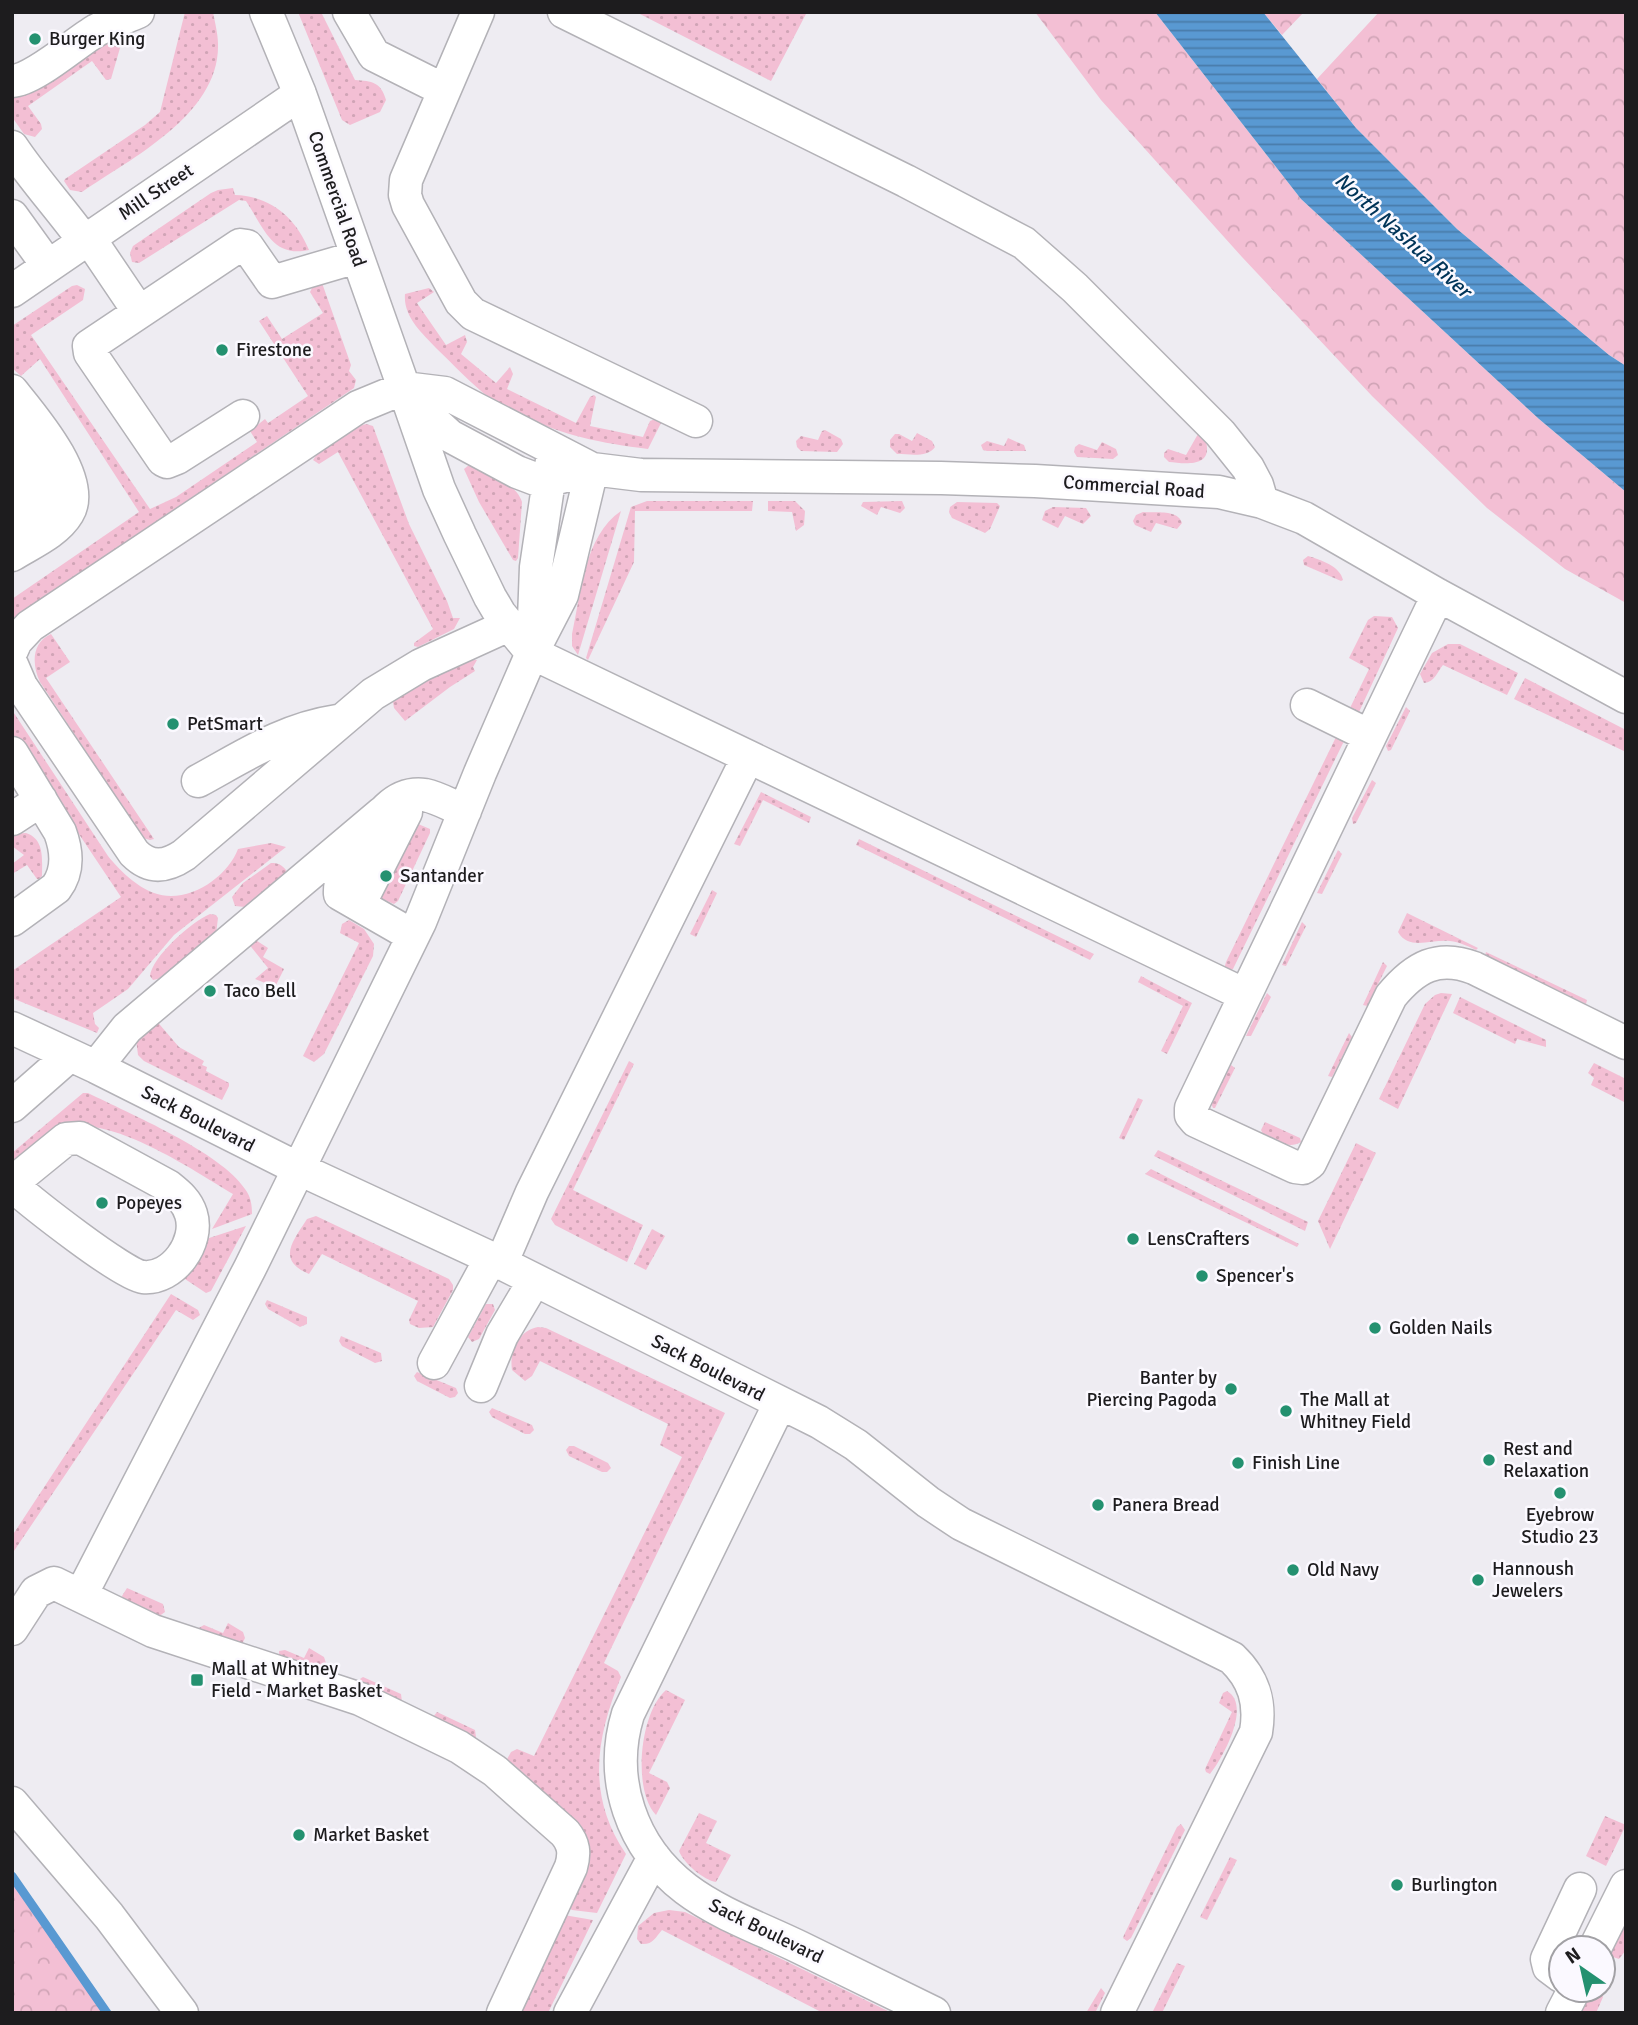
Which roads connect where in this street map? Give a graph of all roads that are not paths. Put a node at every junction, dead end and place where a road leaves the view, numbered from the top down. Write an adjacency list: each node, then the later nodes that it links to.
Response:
1 (138, 12): 6 (street)
2 (266, 12): 8 (street, Commercial Road)
3 (349, 12): 7 (street)
4 (478, 12): 7 (street)
5 (564, 12): 23 (street)
6 (12, 81)
7 (444, 90): 19 (street)
8 (300, 94): 11 (street, Mill Street); 12 (street, Commercial Road)
9 (12, 147): 11 (street)
10 (12, 216): 13 (street)
11 (86, 240): 13 (street, Mill Street); 15 (street)
12 (357, 257): 15 (street); 16 (street, Commercial Road)
13 (48, 267): 14 (street, Mill Street)
14 (12, 291)
15 (139, 312): 18 (street)
16 (404, 388): 20 (street, Commercial Road); 22 (street, Commercial Road); 28 (street); 29 (street)
17 (15, 409): 24 (street); 25 (street); 26 (street)
18 (243, 416)
19 (696, 421)
20 (554, 448): 21 (street, Commercial Road); 22 (street)
21 (592, 469): 22 (street, Commercial Road); 23 (street, Commercial Road); 30 (street)
22 (549, 480): 30 (street)
23 (1262, 502): 27 (street, Commercial Road)
24 (12, 514)
25 (12, 533)
26 (12, 555)
27 (1438, 595): 32 (street, Commercial Road); 35 (street)
28 (509, 625): 30 (street); 34 (street)
29 (12, 650)
30 (532, 653): 37 (street); 41 (street)
31 (12, 666): 34 (street)
32 (1626, 696)
33 (1307, 705): 35 (street)
34 (340, 721): 38 (street)
35 (1370, 736): 45 (street)
36 (12, 753): 39 (street)
37 (748, 757): 45 (street); 52 (street)
38 (198, 781)
39 (41, 800): 42 (street); 43 (street)
40 (392, 806): 41 (street); 44 (street); 48 (street)
41 (465, 811): 44 (street)
42 (12, 819)
43 (12, 920)
44 (413, 936): 50 (street)
45 (1245, 995): 47 (street)
46 (12, 1028): 48 (street, Sack Boulevard)
47 (1626, 1043)
48 (83, 1061): 49 (street); 50 (street, Sack Boulevard)
49 (12, 1106)
50 (297, 1168): 52 (street, Sack Boulevard); 57 (street)
51 (12, 1184): 51 (street)
52 (496, 1261): 53 (street, Sack Boulevard); 54 (street)
53 (534, 1281): 55 (street); 56 (street, Sack Boulevard)
54 (434, 1363)
55 (481, 1386)
56 (780, 1404): 60 (street, Sack Boulevard); 69 (street)
57 (81, 1595): 58 (street); 66 (street)
58 (12, 1629)
59 (12, 1803): 65 (street)
60 (654, 1857): 67 (street); 68 (street, Sack Boulevard)
61 (1626, 1886): 64 (street)
62 (1580, 1889): 63 (street)
63 (1559, 1934)
64 (1602, 1934)
65 (182, 2013)
66 (503, 2013)
67 (570, 2013)
68 (933, 2013)
69 (1117, 2013)

